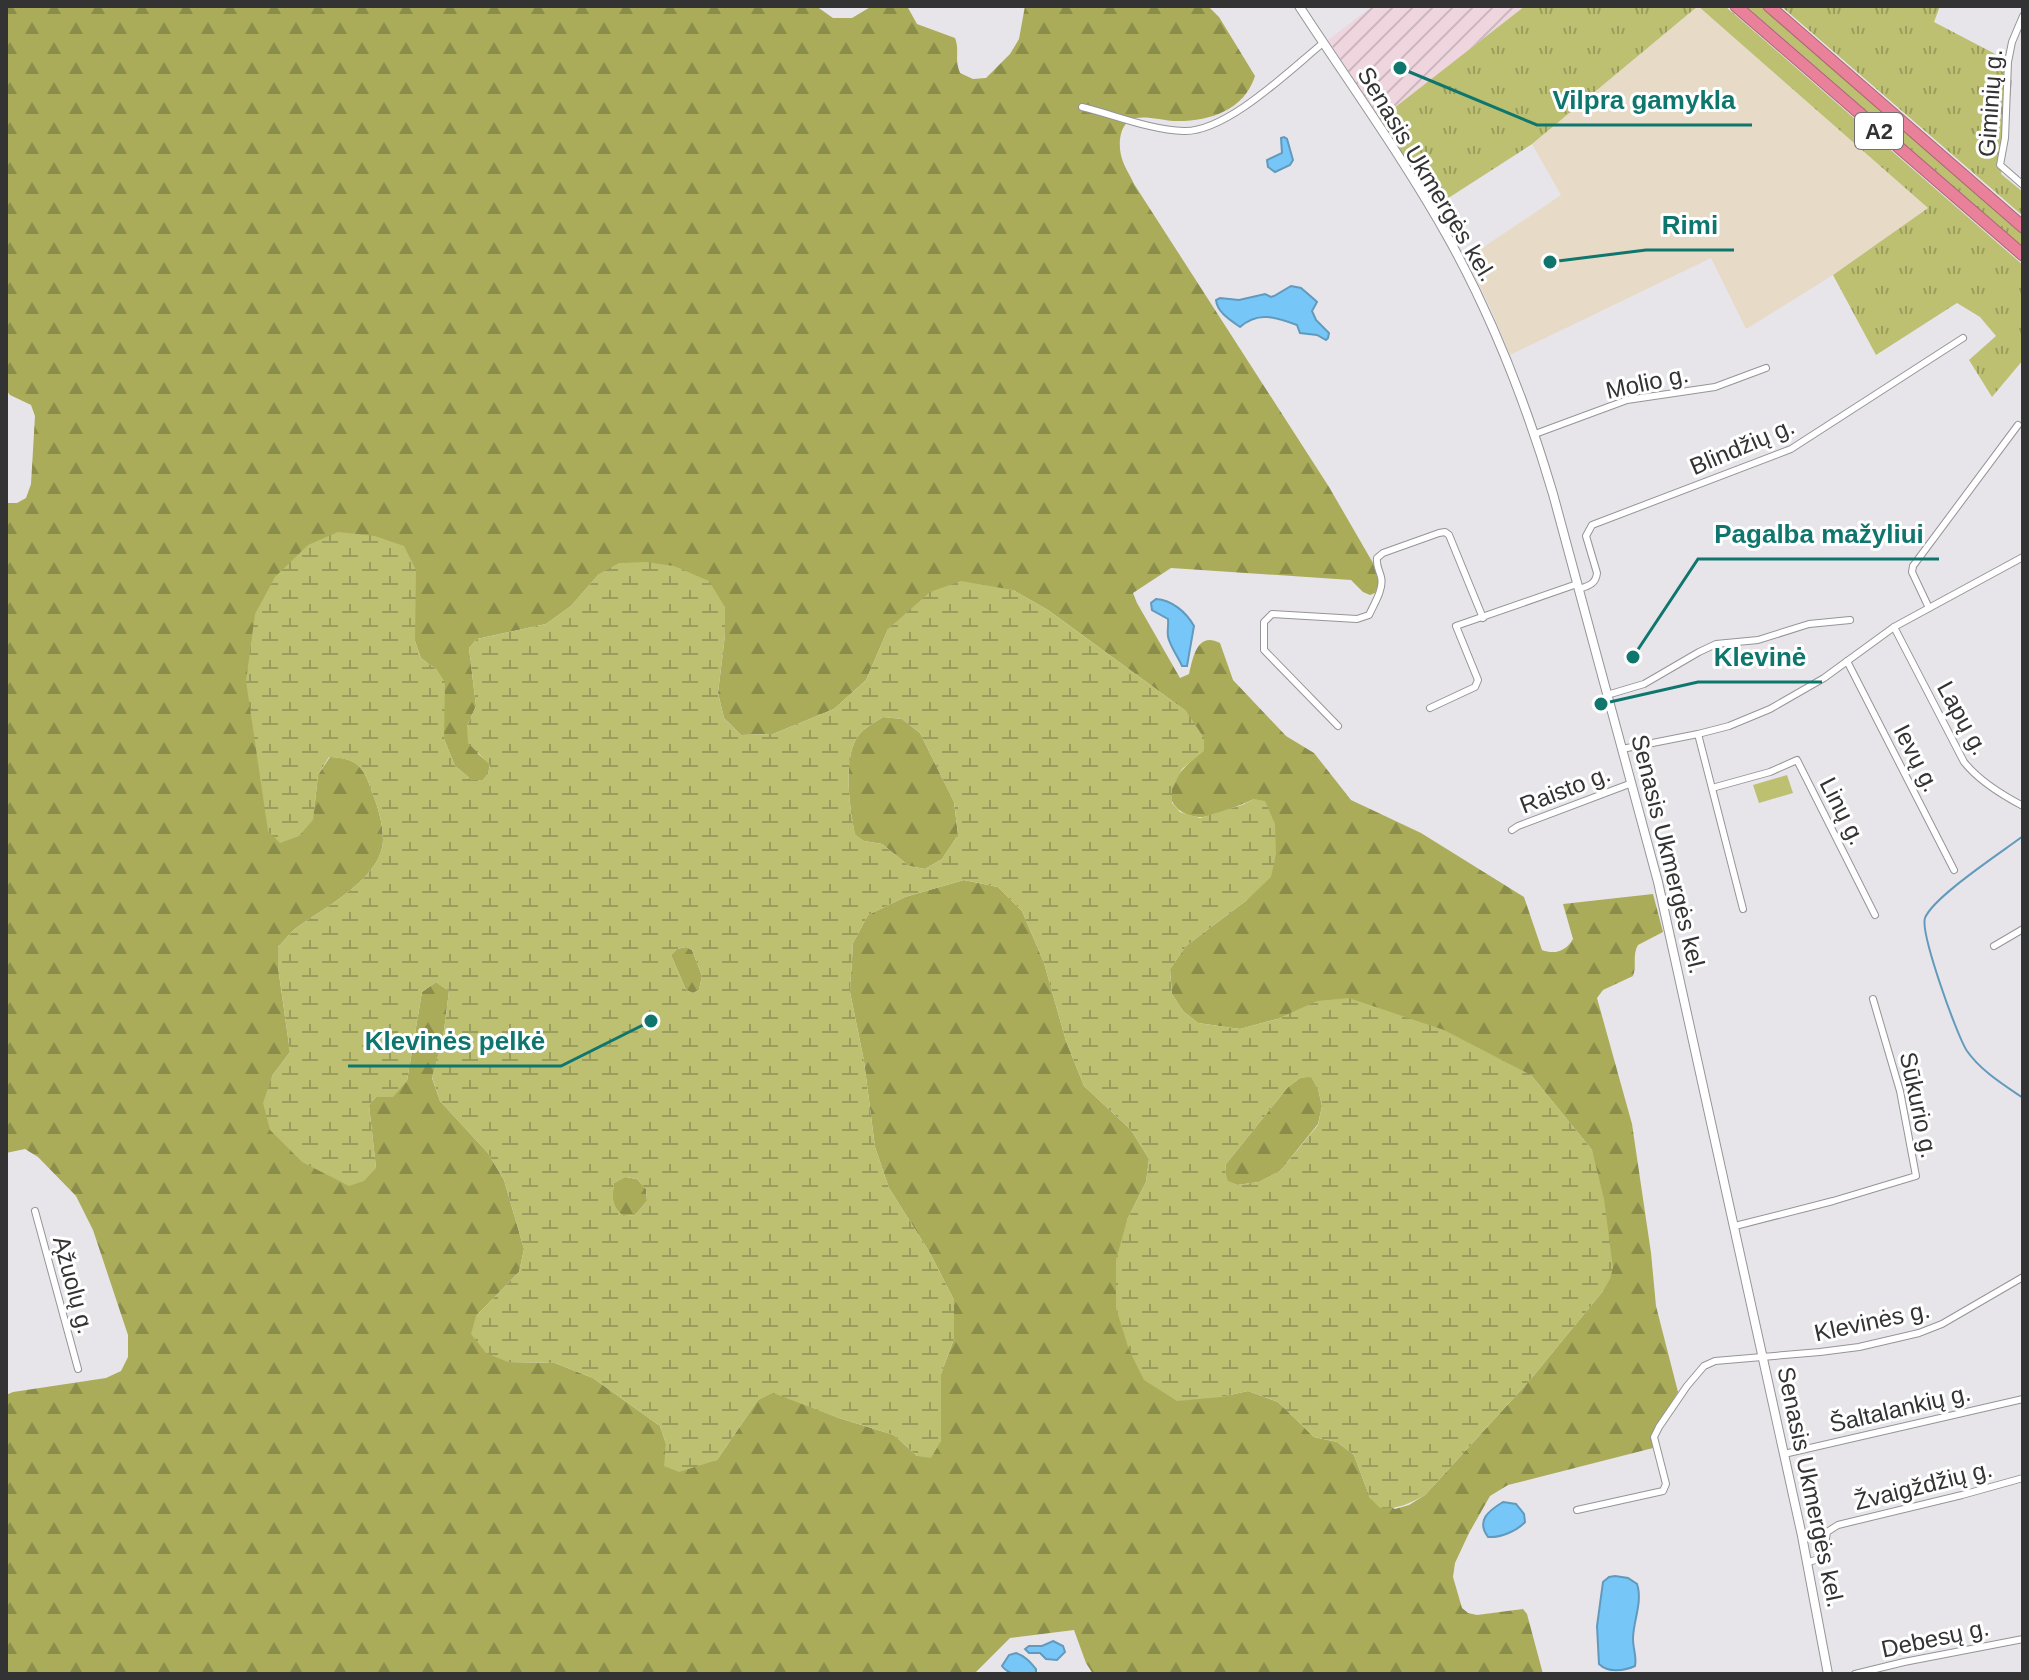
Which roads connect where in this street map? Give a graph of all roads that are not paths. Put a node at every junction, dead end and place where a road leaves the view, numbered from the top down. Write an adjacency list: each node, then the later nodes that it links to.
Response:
1 (1299, 6): 5 (main road, Senasis Ukmergės kel.)
2 (1736, 6): 9 (highway, A2)
3 (1769, 6): 8 (highway, A2)
4 (2023, 16): 7 (street, Giminių g.)
5 (1323, 43): 6 (street); 13 (main road, Senasis Ukmergės kel.)
6 (1082, 107)
7 (2023, 185)
8 (2023, 227)
9 (2023, 255)
10 (1963, 338): 15 (street, Blindžių g.)
11 (1766, 368): 13 (street, Molio g.)
12 (2018, 425): 16 (street)
13 (1535, 434): 15 (main road, Senasis Ukmergės kel.)
14 (2023, 557): 16 (street)
15 (1578, 587): 17 (street); 21 (main road, Senasis Ukmergės kel.)
16 (1929, 608): 19 (street)
17 (1483, 618): 22 (street); 23 (street)
18 (1850, 620): 21 (street)
19 (1894, 627): 20 (street); 28 (street, Lapų g.)
20 (1847, 661): 24 (street); 30 (street, Ievų g.)
21 (1607, 695): 25 (main road, Senasis Ukmergės kel.)
22 (1430, 708)
23 (1338, 726)
24 (1698, 734): 25 (street); 27 (street)
25 (1622, 749): 26 (main road, Senasis Ukmergės kel.)
26 (1632, 783): 29 (street, Raisto g.); 37 (main road, Senasis Ukmergės kel.)
27 (1712, 788): 31 (street); 32 (street, Linų g.)
28 (2023, 806)
29 (1512, 830)
30 (1954, 870)
31 (1743, 909)
32 (1875, 915)
33 (2023, 929): 34 (street)
34 (1994, 946)
35 (1873, 999): 37 (street, Sūkurio g.)
36 (35, 1211): 40 (street, Ąžuolų g.)
37 (1735, 1226): 39 (main road, Senasis Ukmergės kel.)
38 (2023, 1277): 39 (street, Klevinės g.)
39 (1764, 1358): 42 (main road, Senasis Ukmergės kel.); 44 (street, Klevinės g.)
40 (78, 1369)
41 (2023, 1399): 42 (street, Šaltalankių g.)
42 (1784, 1454): 45 (main road, Senasis Ukmergės kel.)
43 (2023, 1478): 45 (street, Žvaigždžių g.)
44 (1577, 1510)
45 (1808, 1562): 47 (main road, Senasis Ukmergės kel.)
46 (2023, 1639): 48 (street, Debesų g.)
47 (1828, 1674)
48 (1855, 1674)

